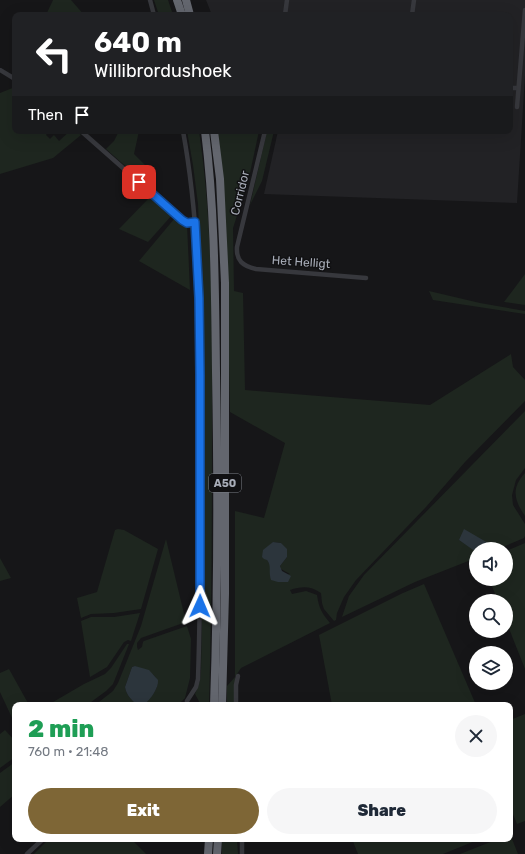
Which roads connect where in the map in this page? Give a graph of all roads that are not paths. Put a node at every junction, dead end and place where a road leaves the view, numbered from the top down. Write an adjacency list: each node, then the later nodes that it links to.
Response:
1 (150, 0): 7 (street)
2 (177, 0): 8 (highway)
3 (186, 0): 9 (highway)
4 (287, 0): 10 (street)
5 (414, 0): 11 (street)
6 (525, 10): 15 (street)
7 (153, 12)
8 (181, 12)
9 (189, 12)
10 (285, 12)
11 (412, 12)
12 (0, 70): 13 (street)
13 (12, 77)
14 (513, 88): 15 (street)
15 (518, 88): 16 (street)
16 (517, 107)
17 (84, 134): 22 (street)
18 (183, 134): 22 (street)
19 (205, 134): 27 (highway, A50)
20 (214, 134): 28 (highway, A50)
21 (264, 134): 23 (street, Corridor)
22 (195, 222): 26 (street)
23 (239, 259): 24 (street, Het Helligt)
24 (366, 278)
25 (238, 676): 29 (street)
26 (187, 701)
27 (214, 702)
28 (222, 702)
29 (236, 702)
30 (40, 842): 34 (street)
31 (209, 842): 35 (highway)
32 (218, 842): 36 (highway)
33 (242, 842): 37 (street)
34 (27, 854)
35 (208, 854)
36 (217, 854)
37 (242, 854)

